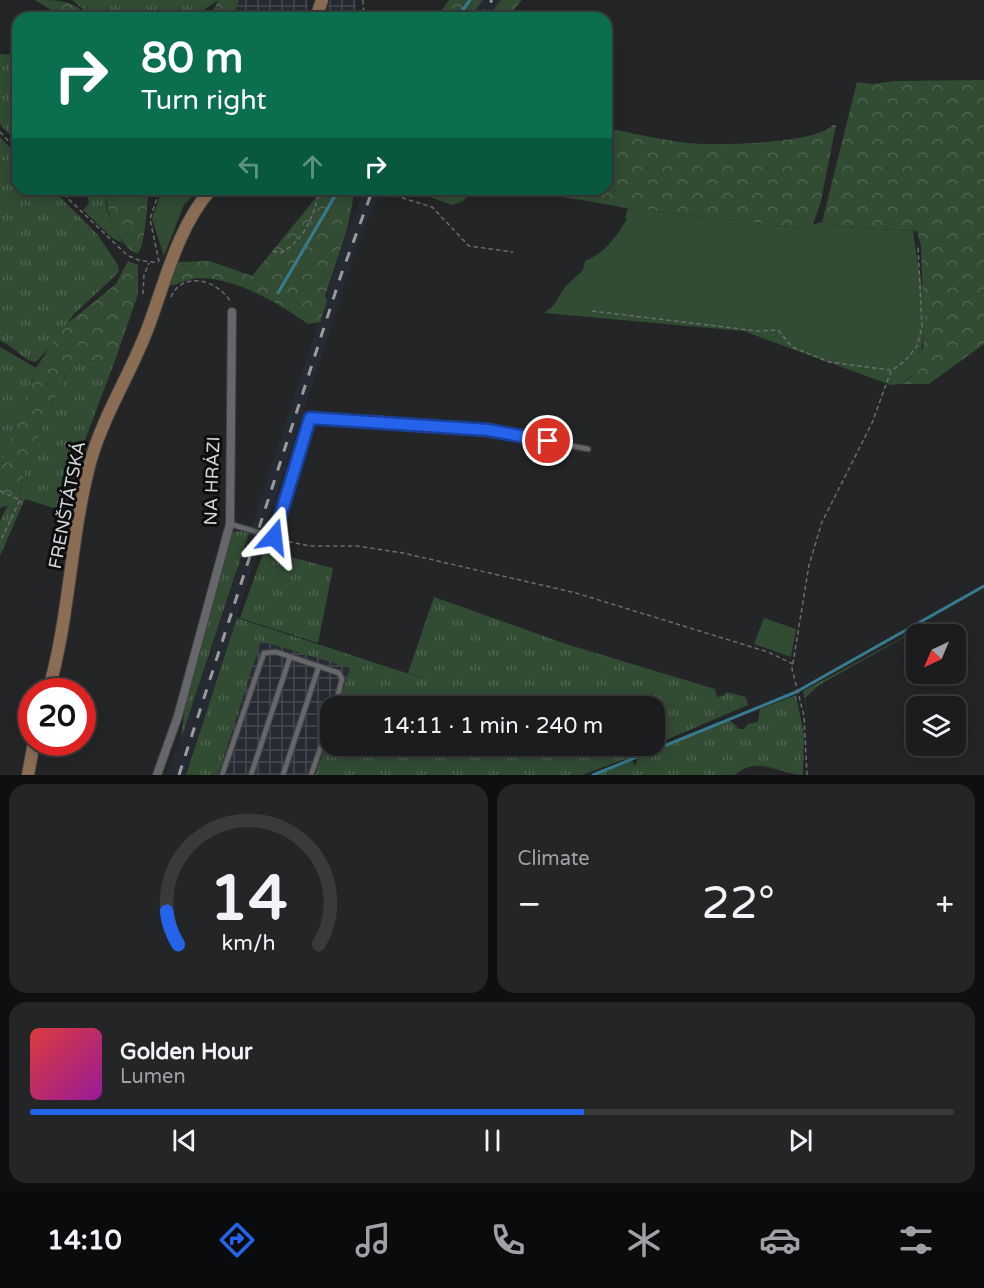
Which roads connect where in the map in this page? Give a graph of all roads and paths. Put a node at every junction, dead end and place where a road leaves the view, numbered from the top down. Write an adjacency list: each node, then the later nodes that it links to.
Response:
1 (0, 132): 2 (path)
2 (12, 145)
3 (64, 195): 11 (path)
4 (158, 195): 12 (path)
5 (207, 195): 12 (main road, FRENŠTÁTSKÁ)
6 (318, 195): 9 (path)
7 (393, 195): 10 (path)
8 (918, 246): 17 (path)
9 (273, 250)
10 (513, 252)
11 (149, 262): 12 (path); 13 (path)
12 (165, 264): 28 (main road, FRENŠTÁTSKÁ)
13 (143, 294)
14 (169, 302): 16 (path)
15 (592, 311): 17 (path)
16 (232, 312): 22 (street, NA HRÁZI)
17 (891, 371): 26 (path)
18 (588, 449): 23 (lane)
19 (0, 491): 20 (path)
20 (20, 500): 21 (path); 24 (path)
21 (24, 501)
22 (230, 524): 23 (lane); 33 (street, NA HRÁZI)
23 (274, 537): 26 (path)
24 (0, 542)
25 (290, 657): 27 (lane); 34 (lane); 35 (lane)
26 (794, 664): 38 (path)
27 (319, 666): 29 (lane); 36 (lane)
28 (51, 678)
29 (338, 696)
30 (320, 751): 37 (lane)
31 (31, 756): 32 (main road)
32 (28, 775)
33 (157, 775)
34 (222, 775)
35 (251, 775)
36 (283, 775)
37 (312, 775)
38 (807, 775)

